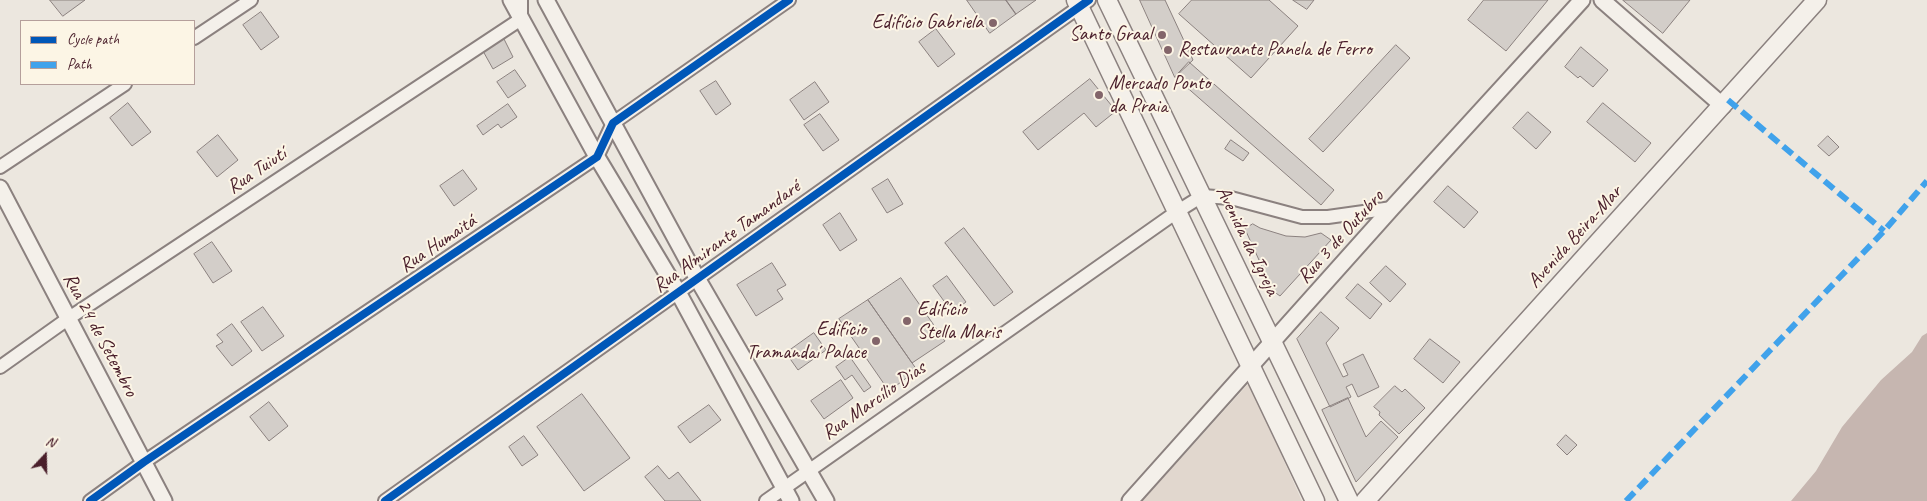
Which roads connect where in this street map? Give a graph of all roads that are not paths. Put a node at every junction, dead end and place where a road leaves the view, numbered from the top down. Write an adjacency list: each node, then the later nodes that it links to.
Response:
1 (251, 0): 12 (street)
2 (511, 0): 11 (street)
3 (521, 0): 11 (street)
4 (546, 0): 15 (street)
5 (789, 0): 15 (street)
6 (1107, 0): 19 (main road, Avenida da Igreja)
7 (1582, 0): 20 (street, Rua 3 de Outubro)
8 (1602, 0): 14 (street)
9 (1817, 0): 14 (main road, Avenida Beira-Mar)
10 (1081, 2): 21 (main road); 22 (street, Rua Almirante Tamandaré)
11 (521, 18): 16 (street); 24 (street, Rua Tuiutí)
12 (195, 37)
13 (123, 85): 17 (street)
14 (1723, 106): 39 (main road, Avenida Beira-Mar)
15 (613, 123): 16 (street); 22 (street)
16 (597, 157): 23 (street); 28 (street, Rua Humaitá)
17 (0, 167)
18 (0, 188): 24 (street, Rua 24 de Setembro)
19 (1202, 196): 20 (street); 21 (street, Rua Marcílio Dias); 25 (main road, Avenida da Igreja)
20 (1392, 208): 25 (street, Rua 3 de Outubro)
21 (1178, 211): 26 (main road); 29 (street, Rua Marcílio Dias)
22 (697, 278): 23 (street, Rua Almirante Tamandaré); 29 (street)
23 (678, 292): 30 (street); 33 (street, Rua Almirante Tamandaré)
24 (69, 318): 27 (street, Rua Tuiutí); 28 (street, Rua 24 de Setembro)
25 (1273, 342): 26 (street, Rua 3 de Outubro); 38 (main road, Avenida da Igreja)
26 (1251, 365): 36 (street, Rua 3 de Outubro); 37 (main road)
27 (0, 367)
28 (144, 462): 31 (street, Rua Humaitá); 32 (street, Rua 24 de Setembro)
29 (809, 470): 30 (street, Rua Marcílio Dias); 35 (street)
30 (788, 494): 34 (street, Rua Marcílio Dias)
31 (90, 501)
32 (164, 501)
33 (386, 501)
34 (766, 501)
35 (826, 501)
36 (1130, 501)
37 (1315, 501)
38 (1349, 501)
39 (1365, 501)

